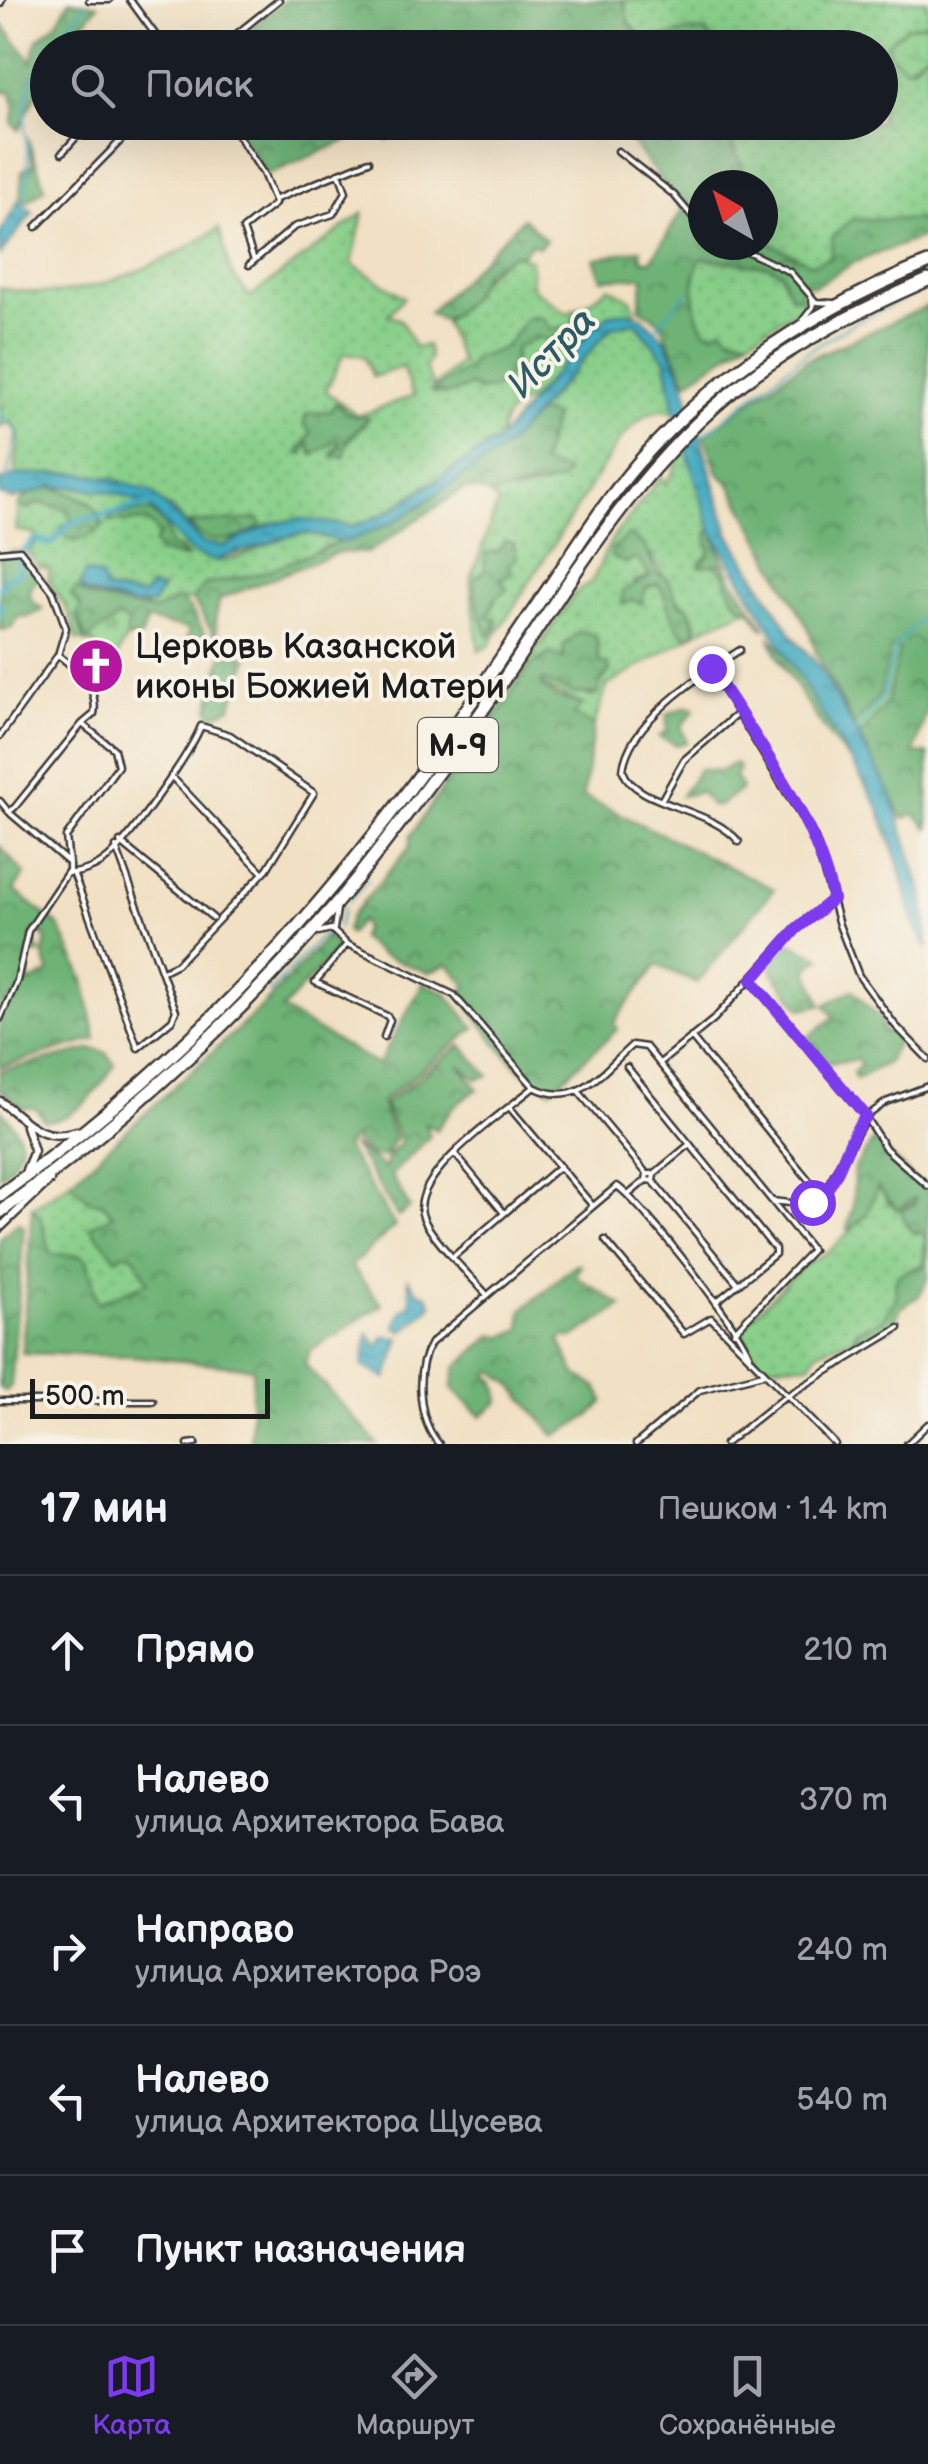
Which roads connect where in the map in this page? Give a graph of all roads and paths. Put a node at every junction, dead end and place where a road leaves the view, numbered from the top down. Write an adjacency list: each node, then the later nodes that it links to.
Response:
1 (89, 0): 2 (street)
2 (109, 0)
3 (130, 0): 5 (street)
4 (279, 0): 6 (street)
5 (152, 30)
6 (242, 30)
7 (74, 140): 11 (street)
8 (122, 140): 16 (street)
9 (241, 140): 14 (street)
10 (618, 151): 15 (street)
11 (62, 153)
12 (369, 161): 13 (street)
13 (339, 173): 14 (street); 17 (street)
14 (274, 200): 17 (street)
15 (688, 212)
16 (36, 228)
17 (254, 260): 20 (street)
18 (765, 260): 22 (street)
19 (928, 263): 23 (highway, М-9)
20 (248, 265)
21 (928, 280): 41 (highway, М-9)
22 (812, 298): 23 (street); 24 (street)
23 (845, 300): 24 (highway, М-9)
24 (793, 331): 59 (highway, М-9)
25 (0, 552): 27 (street)
26 (740, 650): 28 (street)
27 (58, 655): 30 (street); 31 (street)
28 (711, 668): 29 (street); 33 (street)
29 (738, 712): 33 (street); 42 (street)
30 (82, 724): 35 (street); 38 (street)
31 (0, 736)
32 (172, 776): 37 (street); 40 (street); 40 (street)
33 (662, 799): 36 (street)
34 (0, 801): 35 (street)
35 (10, 812): 38 (street)
36 (739, 842)
37 (118, 845): 39 (street); 43 (street); 47 (street)
38 (69, 863): 39 (street)
39 (70, 873): 47 (street); 49 (street)
40 (263, 873): 43 (street)
41 (356, 878): 44 (street); 46 (highway, М-9)
42 (833, 899): 48 (street); 53 (street)
43 (215, 919): 47 (street)
44 (336, 933): 45 (street); 46 (street)
45 (346, 944): 50 (street); 56 (street)
46 (289, 958): 64 (highway, М-9)
47 (163, 971)
48 (752, 980): 51 (street); 61 (street)
49 (0, 1018)
50 (384, 1037)
51 (691, 1038): 54 (street); 71 (street)
52 (619, 1057): 54 (street); 57 (street); 63 (street)
53 (928, 1059)
54 (660, 1063): 72 (street)
55 (928, 1086): 61 (street)
56 (534, 1087): 57 (street); 60 (street)
57 (579, 1092): 67 (street)
58 (0, 1101): 62 (street)
59 (119, 1103): 62 (street); 69 (highway, М-9)
60 (510, 1108): 65 (street); 66 (street)
61 (866, 1116): 68 (street); 71 (street)
62 (19, 1118): 69 (street)
63 (690, 1144): 67 (street); 79 (street)
64 (87, 1145): 74 (highway, М-9); 76 (street)
65 (454, 1154): 75 (street); 78 (street)
66 (560, 1166): 73 (street); 75 (street)
67 (650, 1177): 70 (street); 79 (street)
68 (928, 1186)
69 (0, 1193)
70 (628, 1195): 73 (street); 81 (street)
71 (822, 1196): 72 (street)
72 (772, 1201): 83 (street)
73 (593, 1206): 80 (street)
74 (0, 1212)
75 (504, 1213): 78 (street)
76 (0, 1228)
77 (605, 1240): 84 (street)
78 (454, 1256): 80 (street)
79 (738, 1284): 81 (street)
80 (486, 1295): 92 (street)
81 (716, 1302): 83 (street)
82 (899, 1328): 86 (street)
83 (734, 1332): 84 (street)
84 (750, 1360): 85 (street)
85 (763, 1374): 86 (street); 93 (street)
86 (786, 1396): 94 (street); 95 (street)
87 (0, 1400): 88 (street)
88 (153, 1401)
89 (928, 1424): 96 (street)
90 (196, 1443): 91 (street)
91 (188, 1444)
92 (439, 1444)
93 (636, 1444)
94 (725, 1444)
95 (835, 1444)
96 (907, 1444)

